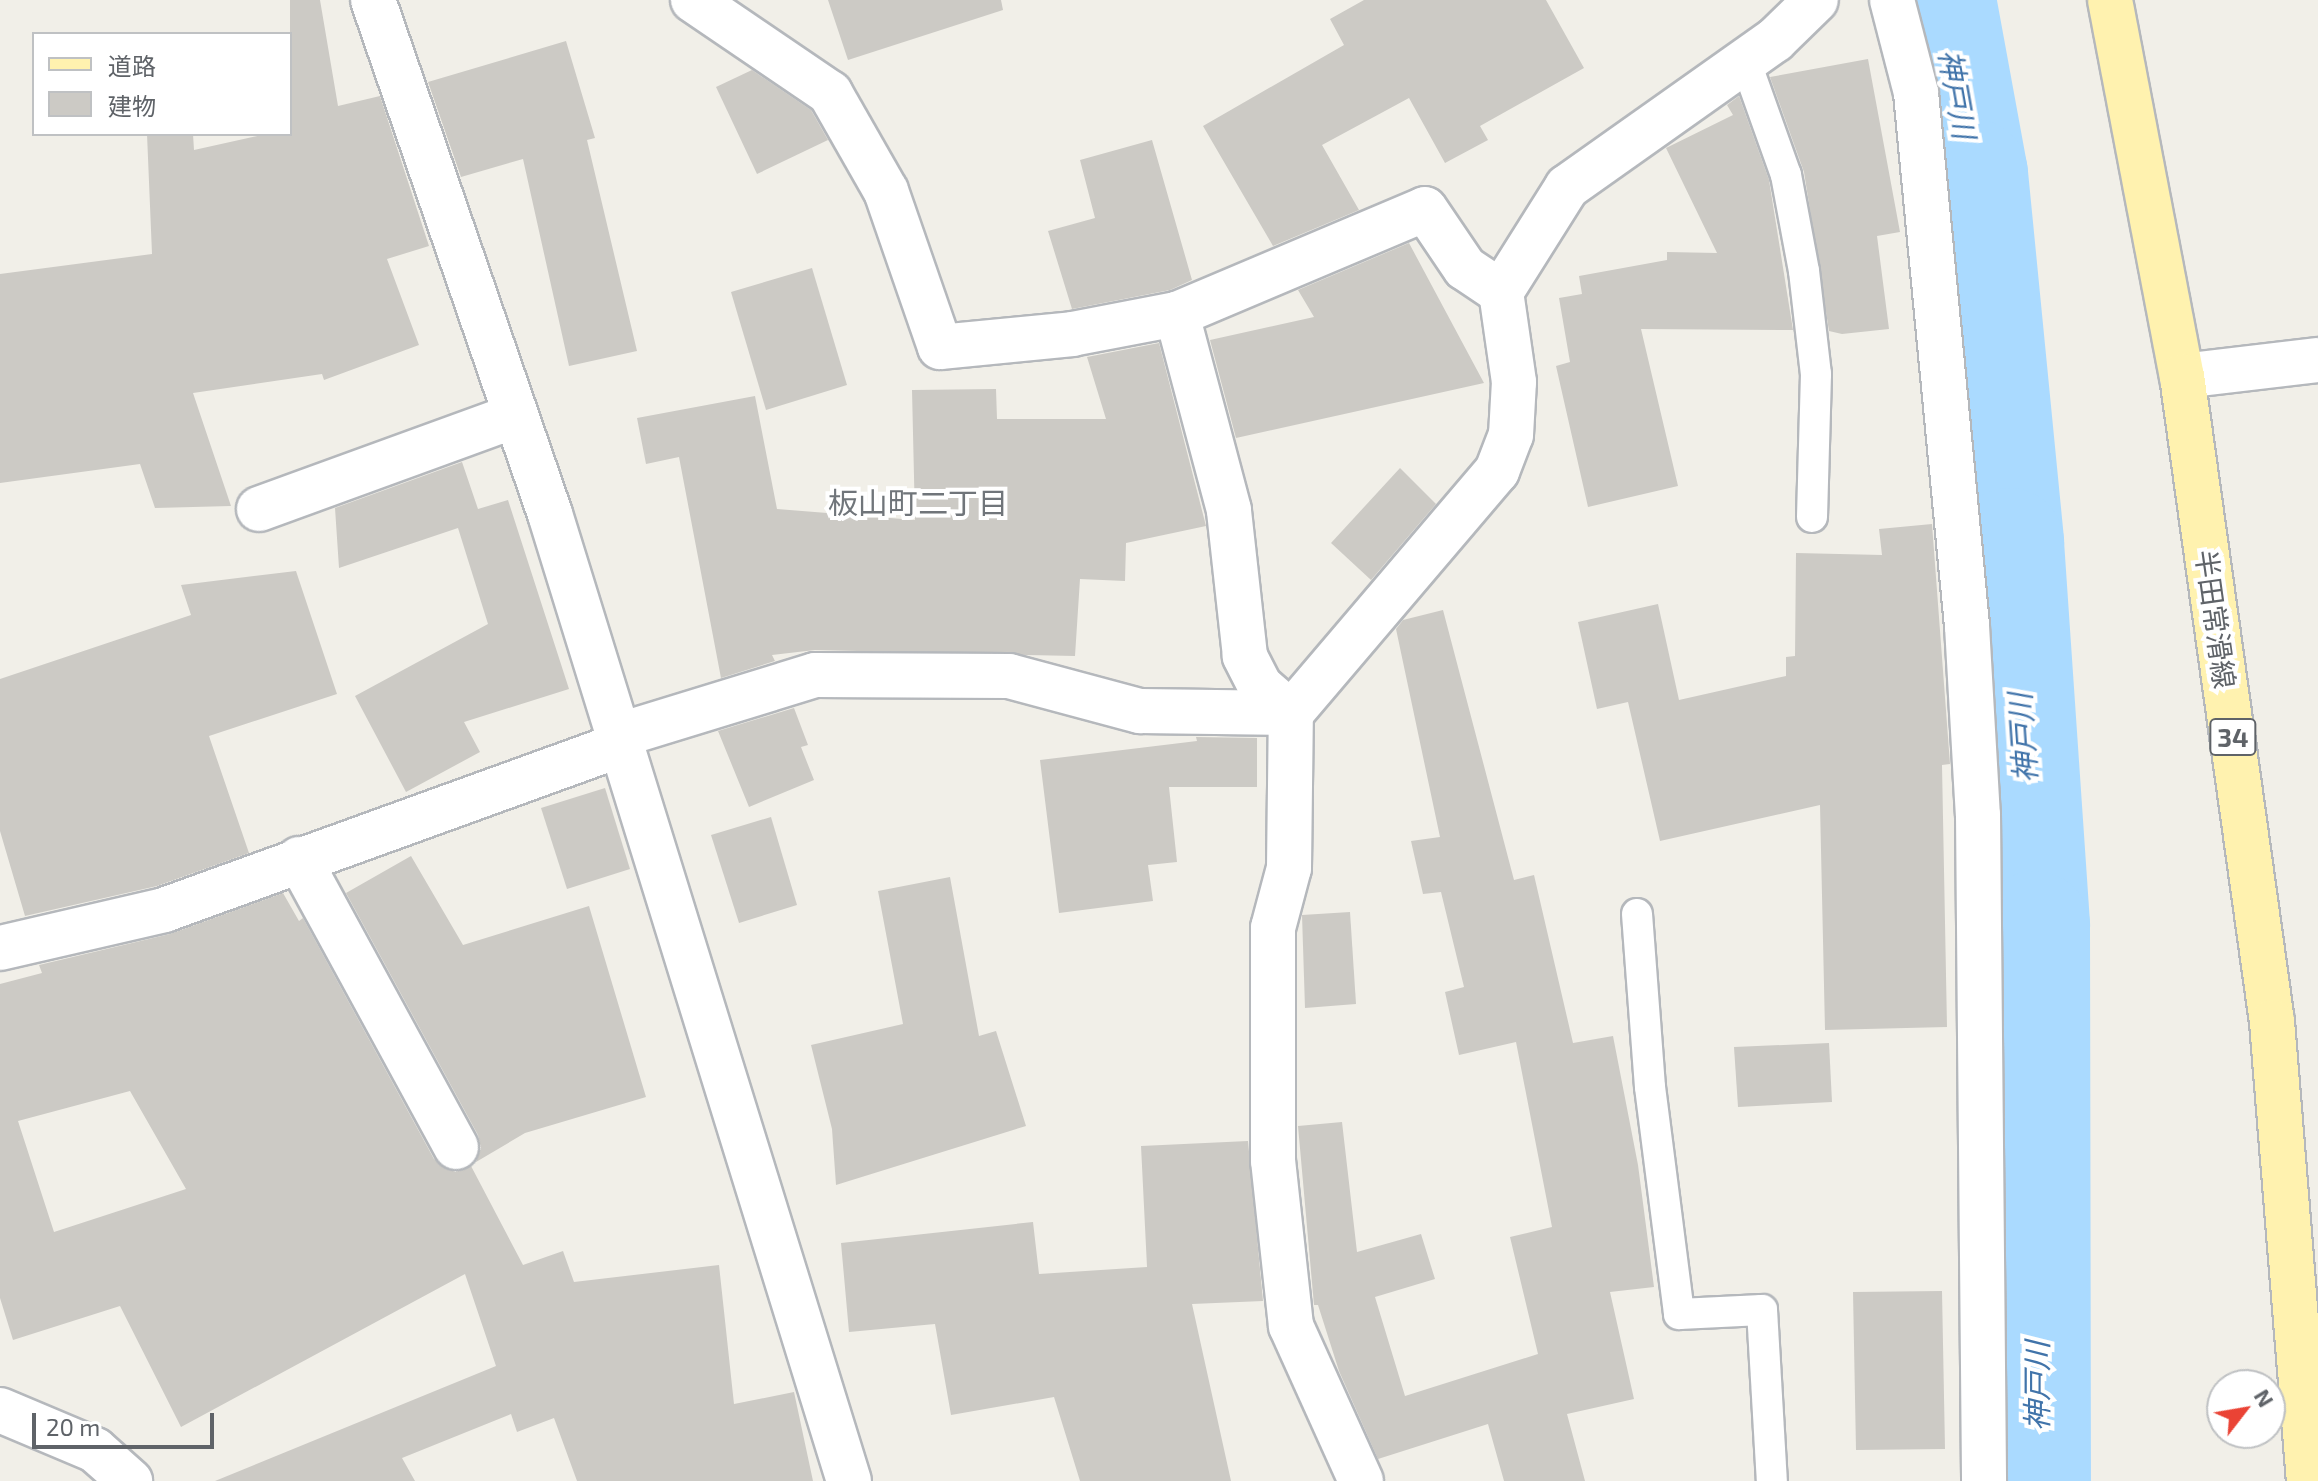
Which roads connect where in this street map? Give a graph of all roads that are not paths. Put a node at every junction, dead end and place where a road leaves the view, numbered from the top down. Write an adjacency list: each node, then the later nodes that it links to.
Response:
1 (373, 0): 11 (street)
2 (693, 0): 8 (street)
3 (1816, 0): 6 (street)
4 (1892, 0): 25 (street)
5 (2110, 0): 10 (main road, 半田常滑線 / 34)
6 (1745, 60): 7 (street); 13 (lane)
7 (1501, 292): 8 (street); 14 (street)
8 (1177, 314): 14 (street)
9 (2318, 360): 10 (street)
10 (2182, 376): 26 (main road, 半田常滑線 / 34)
11 (515, 416): 12 (street); 15 (street)
12 (259, 509)
13 (1812, 517)
14 (1291, 713): 15 (street); 23 (street)
15 (621, 740): 16 (street); 22 (street)
16 (299, 859): 18 (street); 19 (street)
17 (1637, 914): 24 (lane)
18 (0, 948)
19 (456, 1147)
20 (0, 1410): 21 (street)
21 (130, 1481)
22 (849, 1481)
23 (1361, 1481)
24 (1772, 1481)
25 (1984, 1481)
26 (2309, 1481)

